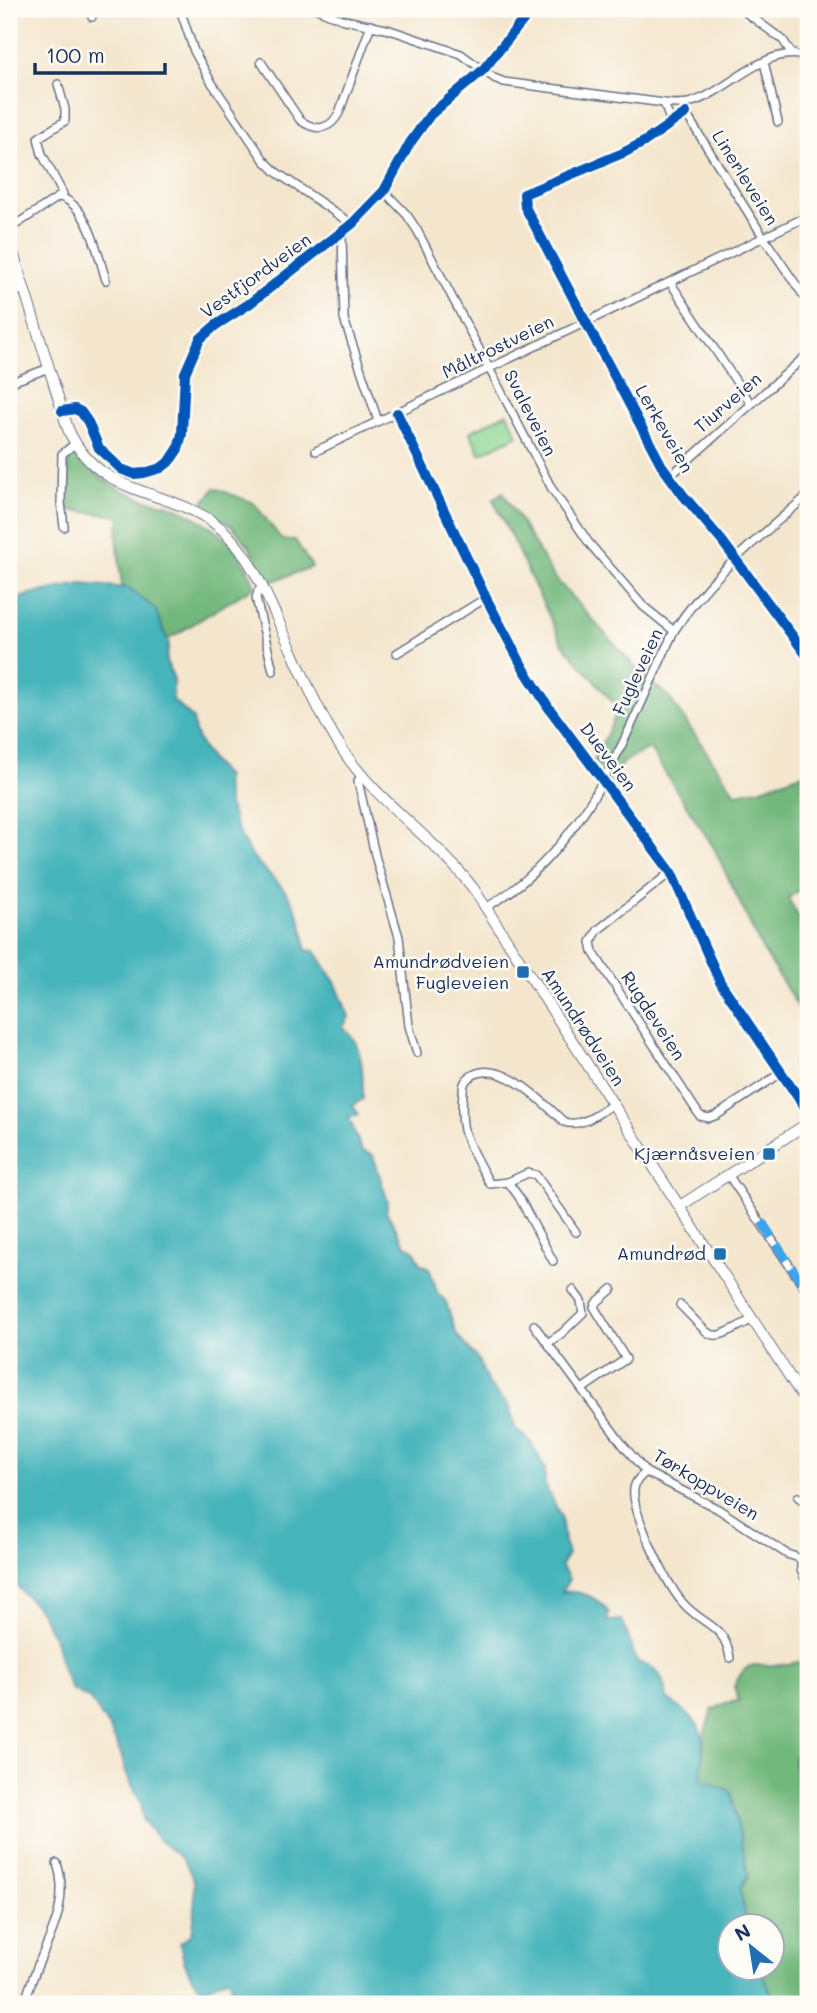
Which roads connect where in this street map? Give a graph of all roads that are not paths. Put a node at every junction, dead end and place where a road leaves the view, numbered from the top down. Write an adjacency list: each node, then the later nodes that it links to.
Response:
1 (180, 9): 20 (street)
2 (532, 9): 10 (street, Vestfjordveien)
3 (741, 9): 6 (street)
4 (320, 10): 5 (street)
5 (371, 25): 8 (street); 10 (street)
6 (792, 54): 7 (street); 9 (street)
7 (808, 57)
8 (261, 62)
9 (764, 62): 13 (street); 15 (street)
10 (483, 70): 12 (street); 17 (street, Vestfjordveien)
11 (58, 84): 18 (street)
12 (664, 103): 13 (street); 16 (street)
13 (681, 104): 14 (street, Linerleveien)
14 (686, 113): 16 (street); 23 (street, Linerleveien)
15 (778, 122)
16 (671, 123): 30 (street, Lerkeveien)
17 (384, 191): 20 (street, Vestfjordveien); 33 (street, Svaleveien)
18 (60, 197): 21 (street); 25 (street)
19 (808, 216): 23 (street, Måltrostveien)
20 (352, 224): 22 (street, Vestfjordveien)
21 (9, 229)
22 (342, 234): 36 (street, Vestfjordveien); 38 (street)
23 (764, 237): 26 (street, Måltrostveien); 29 (street, Linerleveien)
24 (9, 240): 27 (main road, Amundrødveien)
25 (106, 280)
26 (670, 282): 30 (street, Måltrostveien); 35 (street)
27 (24, 288): 28 (street); 32 (main road, Amundrødveien)
28 (9, 296)
29 (808, 302)
30 (587, 322): 33 (street, Måltrostveien); 41 (street, Lerkeveien)
31 (808, 354): 35 (street, Tiurveien)
32 (49, 368): 34 (street); 36 (main road, Amundrødveien)
33 (490, 369): 37 (street, Måltrostveien); 47 (street, Svaleveien)
34 (9, 383)
35 (751, 404): 41 (street, Tiurveien)
36 (62, 411): 39 (main road, Amundrødveien)
37 (397, 413): 38 (street, Måltrostveien); 46 (street, Dueveien)
38 (378, 421): 40 (street, Måltrostveien)
39 (76, 443): 43 (street); 45 (main road, Amundrødveien)
40 (316, 451)
41 (669, 477): 44 (street, Lerkeveien)
42 (808, 495): 44 (street, Fugleveien)
43 (64, 527)
44 (736, 558): 47 (street, Fugleveien); 49 (street, Lerkeveien)
45 (263, 587): 50 (street); 51 (main road, Amundrødveien)
46 (486, 598): 48 (street); 52 (street, Dueveien)
47 (674, 631): 52 (street, Fugleveien)
48 (397, 653)
49 (808, 657)
50 (273, 671)
51 (361, 775): 54 (main road, Amundrødveien); 55 (street, Amundrødveien)
52 (604, 781): 53 (street, Dueveien); 54 (street, Fugleveien)
53 (671, 872): 56 (street, Dueveien); 56 (street, Rugdeveien)
54 (487, 907): 57 (main road, Amundrødveien)
55 (417, 1053)
56 (781, 1073): 58 (street, Dueveien)
57 (614, 1103): 61 (street); 62 (main road, Amundrødveien)
58 (808, 1112)
59 (808, 1123): 60 (main road)
60 (729, 1176): 62 (main road); 67 (street)
61 (508, 1182): 63 (street); 64 (street)
62 (680, 1206): 69 (main road, Amundrødveien)
63 (576, 1232)
64 (552, 1261)
65 (612, 1289): 72 (street)
66 (573, 1290): 71 (street)
67 (808, 1293)
68 (680, 1305): 69 (street)
69 (753, 1318): 73 (main road, Amundrødveien)
70 (534, 1325): 71 (street, Tørkoppveien)
71 (549, 1342): 72 (street, Tørkoppveien)
72 (582, 1389): 74 (street, Tørkoppveien)
73 (808, 1405)
74 (646, 1472): 77 (street, Tørkoppveien); 79 (street)
75 (798, 1497): 76 (street)
76 (808, 1504)
77 (805, 1560): 78 (street, Tørkoppveien)
78 (808, 1586)
79 (730, 1658)
80 (57, 1863): 81 (street)
81 (25, 2004)

